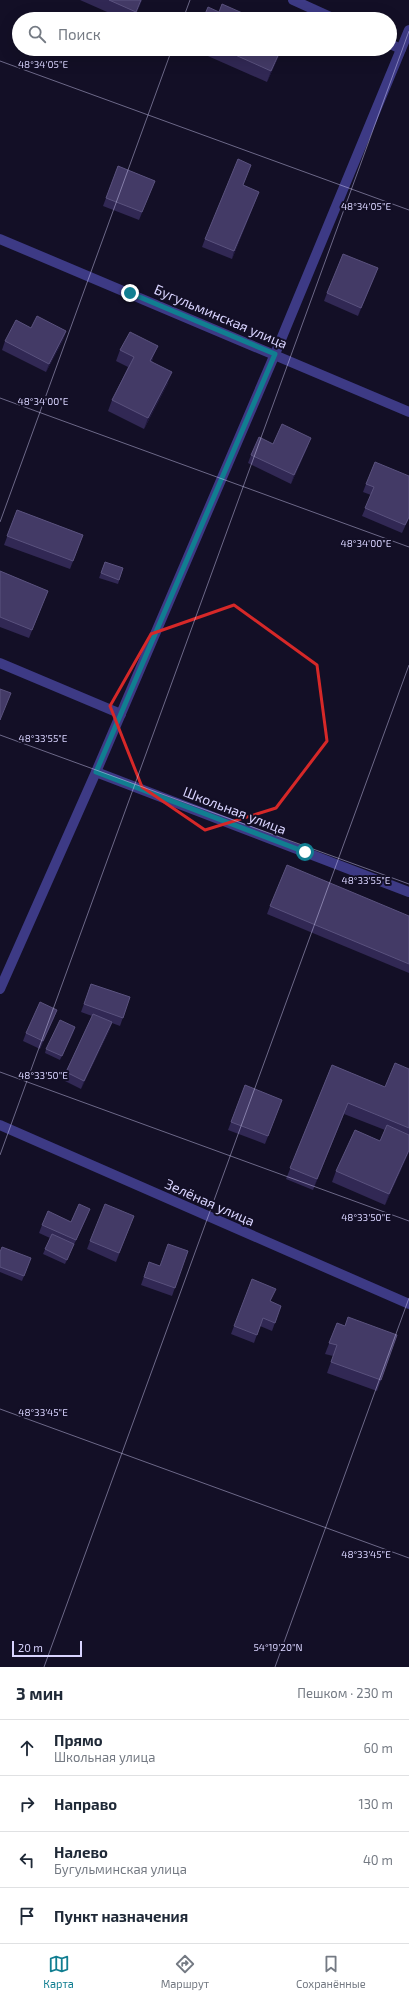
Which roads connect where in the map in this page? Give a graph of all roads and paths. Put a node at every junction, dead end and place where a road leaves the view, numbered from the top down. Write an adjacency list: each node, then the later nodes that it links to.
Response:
1 (293, 0): 2 (street)
2 (320, 12)
3 (409, 30): 5 (street)
4 (397, 47): 5 (street)
5 (401, 49): 7 (street)
6 (0, 239): 7 (street, Бугульминская улица)
7 (275, 354): 8 (street, Бугульминская улица); 10 (street)
8 (409, 412)
9 (0, 663): 10 (street)
10 (121, 714): 11 (street)
11 (96, 772): 12 (street, Школьная улица); 13 (street)
12 (409, 892)
13 (0, 989)
14 (0, 1125): 15 (street, Зелёная улица)
15 (409, 1304)

